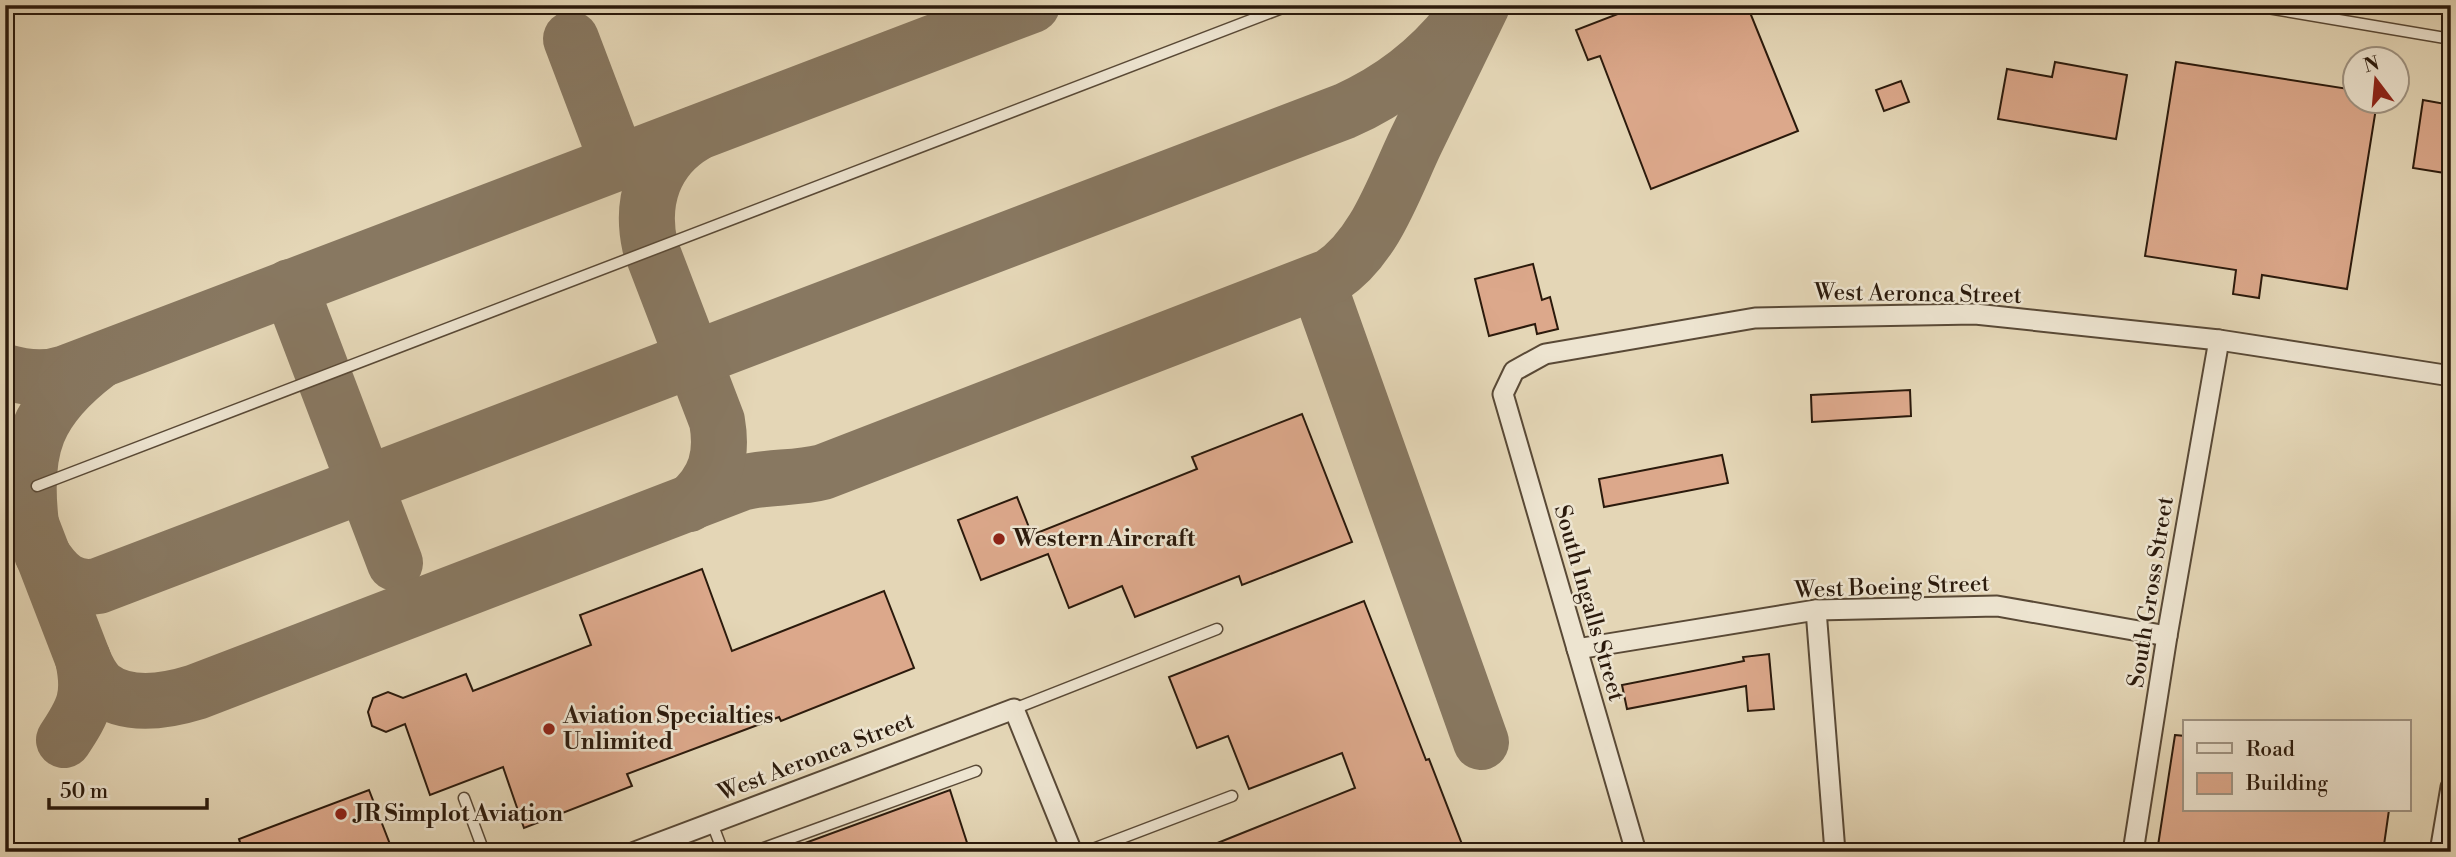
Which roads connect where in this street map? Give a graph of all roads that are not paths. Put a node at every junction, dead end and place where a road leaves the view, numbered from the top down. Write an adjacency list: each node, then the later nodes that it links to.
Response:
1 (1290, 5): 7 (lane)
2 (2250, 5): 3 (lane)
3 (2451, 40)
4 (2219, 340): 5 (street, West Aeronca Street); 6 (street, West Aeronca Street); 10 (street, South Gross Street)
5 (1514, 371): 11 (street, South Ingalls Street)
6 (2451, 376)
7 (37, 486)
8 (1816, 610): 10 (street, West Boeing Street); 11 (street, West Boeing Street); 24 (street)
9 (1217, 629): 12 (lane)
10 (2167, 635): 25 (street, South Gross Street)
11 (1577, 649): 23 (street, South Ingalls Street)
12 (1014, 709): 17 (street, West Aeronca Street); 18 (street)
13 (976, 771): 22 (lane)
14 (2451, 787): 26 (street)
15 (1232, 796): 18 (lane)
16 (464, 797): 19 (lane)
17 (712, 823): 20 (street, West Aeronca Street); 21 (lane)
18 (1074, 851)
19 (484, 852)
20 (635, 852)
21 (723, 852)
22 (753, 852)
23 (1636, 852)
24 (1835, 852)
25 (2133, 852)
26 (2440, 852)

